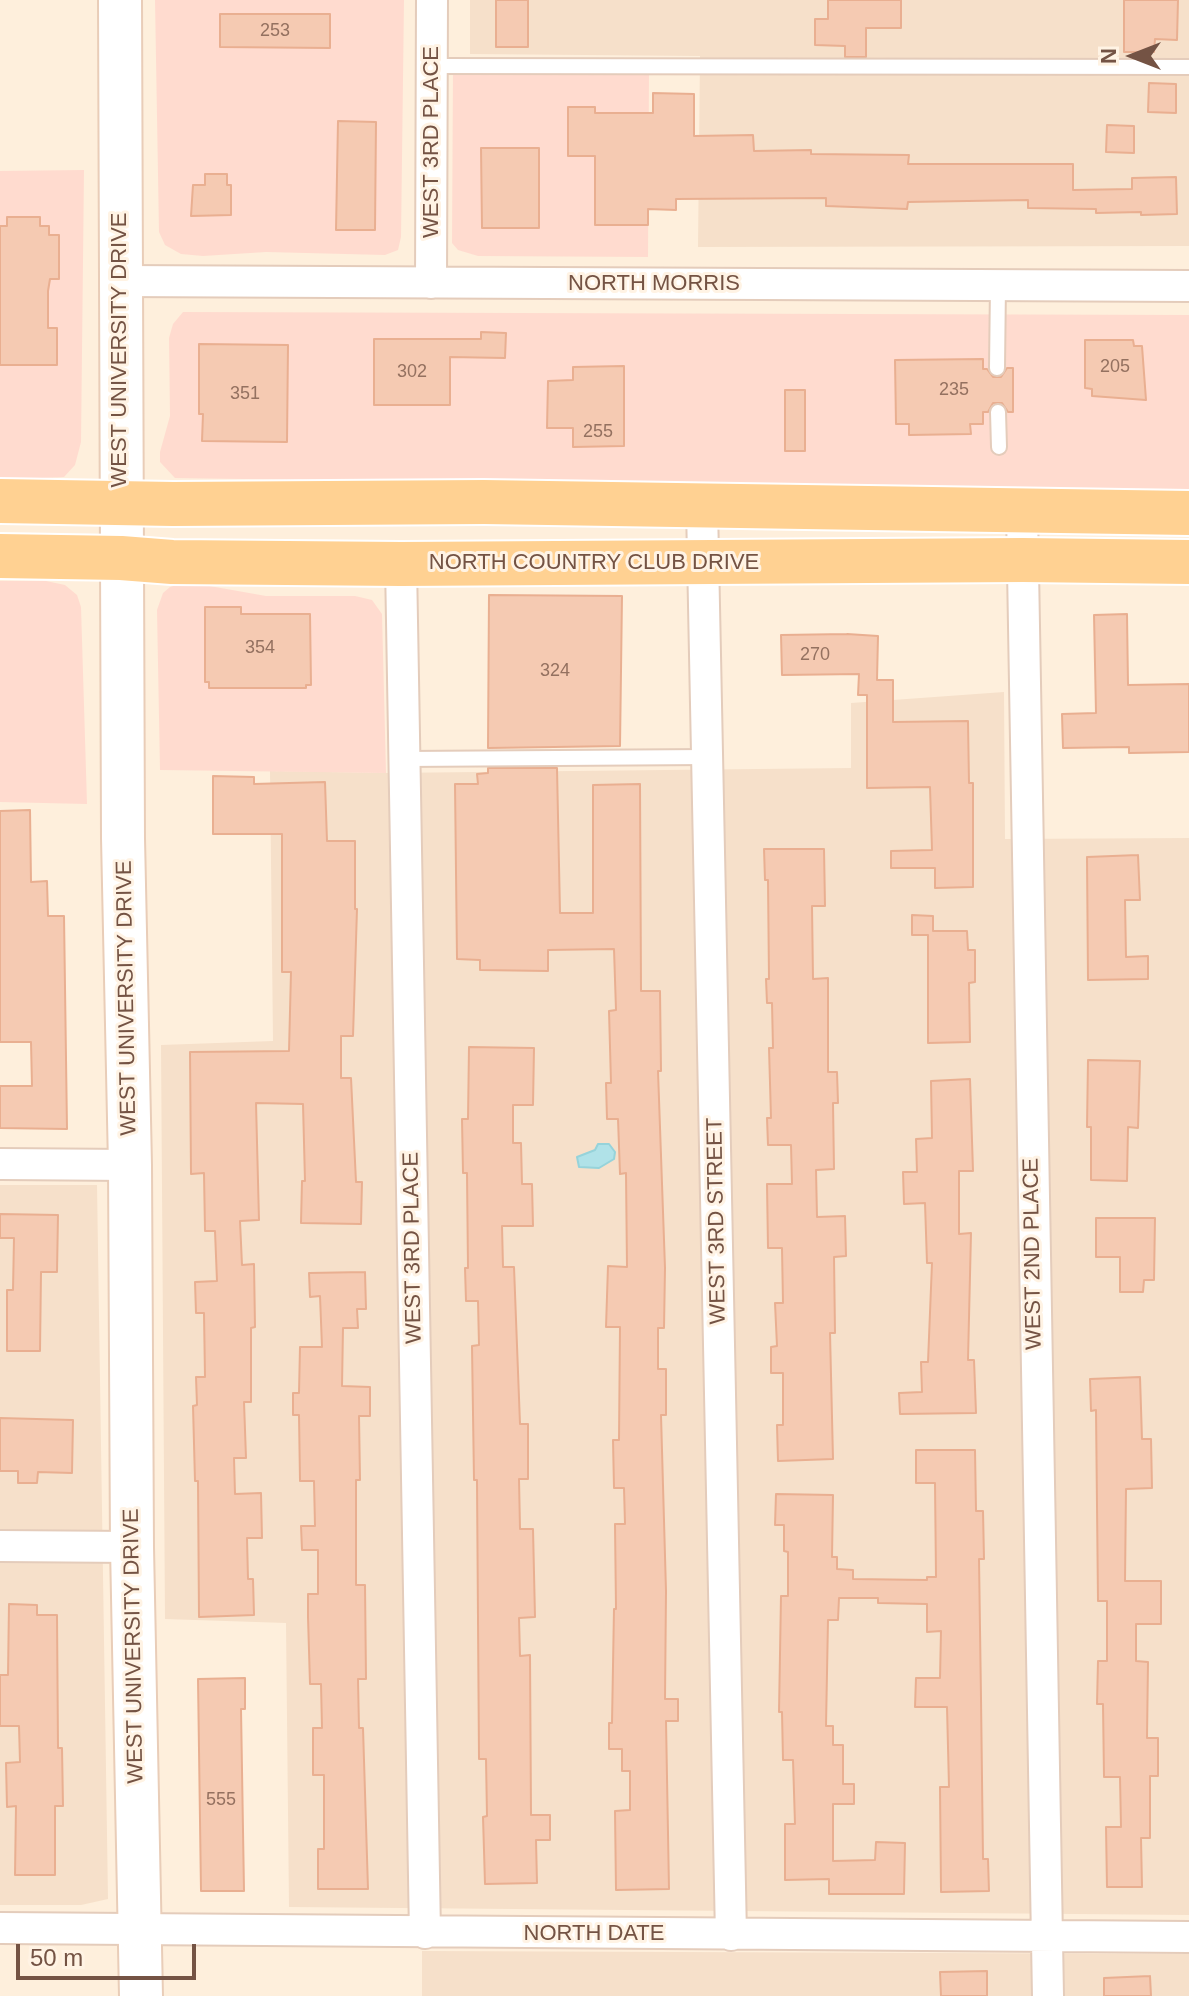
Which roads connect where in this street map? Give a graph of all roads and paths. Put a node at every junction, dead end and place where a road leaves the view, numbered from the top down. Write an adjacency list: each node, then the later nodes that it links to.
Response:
1 (120, 0): 5 (main road, WEST UNIVERSITY DRIVE)
2 (432, 0): 3 (street, WEST 3RD PLACE)
3 (432, 66): 4 (lane); 6 (street, WEST 3RD PLACE)
4 (1189, 67)
5 (120, 281): 6 (street, NORTH MORRIS); 13 (main road, WEST UNIVERSITY DRIVE)
6 (431, 283): 7 (street, NORTH MORRIS)
7 (998, 285): 8 (street, NORTH MORRIS); 9 (lane)
8 (1189, 286)
9 (997, 368)
10 (998, 412): 11 (lane)
11 (999, 447)
12 (0, 501): 13 (main road)
13 (121, 502): 14 (main road); 18 (main road, WEST UNIVERSITY DRIVE)
14 (702, 507): 15 (main road); 21 (street, WEST 3RD STREET)
15 (1022, 512): 16 (main road); 19 (street, WEST 2ND PLACE)
16 (1189, 513)
17 (0, 556): 18 (main road, NORTH COUNTRY CLUB DRIVE)
18 (121, 558): 22 (main road, NORTH COUNTRY CLUB DRIVE); 26 (main road, WEST UNIVERSITY DRIVE)
19 (1023, 560): 20 (main road, NORTH COUNTRY CLUB DRIVE); 21 (main road, NORTH COUNTRY CLUB DRIVE); 33 (street, WEST 2ND PLACE)
20 (1189, 562)
21 (704, 563): 22 (main road, NORTH COUNTRY CLUB DRIVE); 23 (street, WEST 3RD STREET)
22 (401, 564): 24 (street, WEST 3RD PLACE)
23 (708, 757): 24 (lane); 32 (street, WEST 3RD STREET)
24 (404, 759): 31 (street, WEST 3RD PLACE)
25 (0, 1164): 26 (street)
26 (130, 1165): 28 (main road, WEST UNIVERSITY DRIVE)
27 (0, 1546): 28 (street)
28 (132, 1547): 30 (main road, WEST UNIVERSITY DRIVE)
29 (0, 1928): 30 (street, NORTH DATE)
30 (140, 1930): 31 (street, NORTH DATE); 35 (main road, WEST UNIVERSITY DRIVE)
31 (425, 1933): 32 (street, NORTH DATE)
32 (731, 1935): 33 (street, NORTH DATE)
33 (1046, 1937): 34 (street, NORTH DATE); 36 (street, WEST 2ND PLACE)
34 (1189, 1937)
35 (141, 1996)
36 (1048, 1996)

